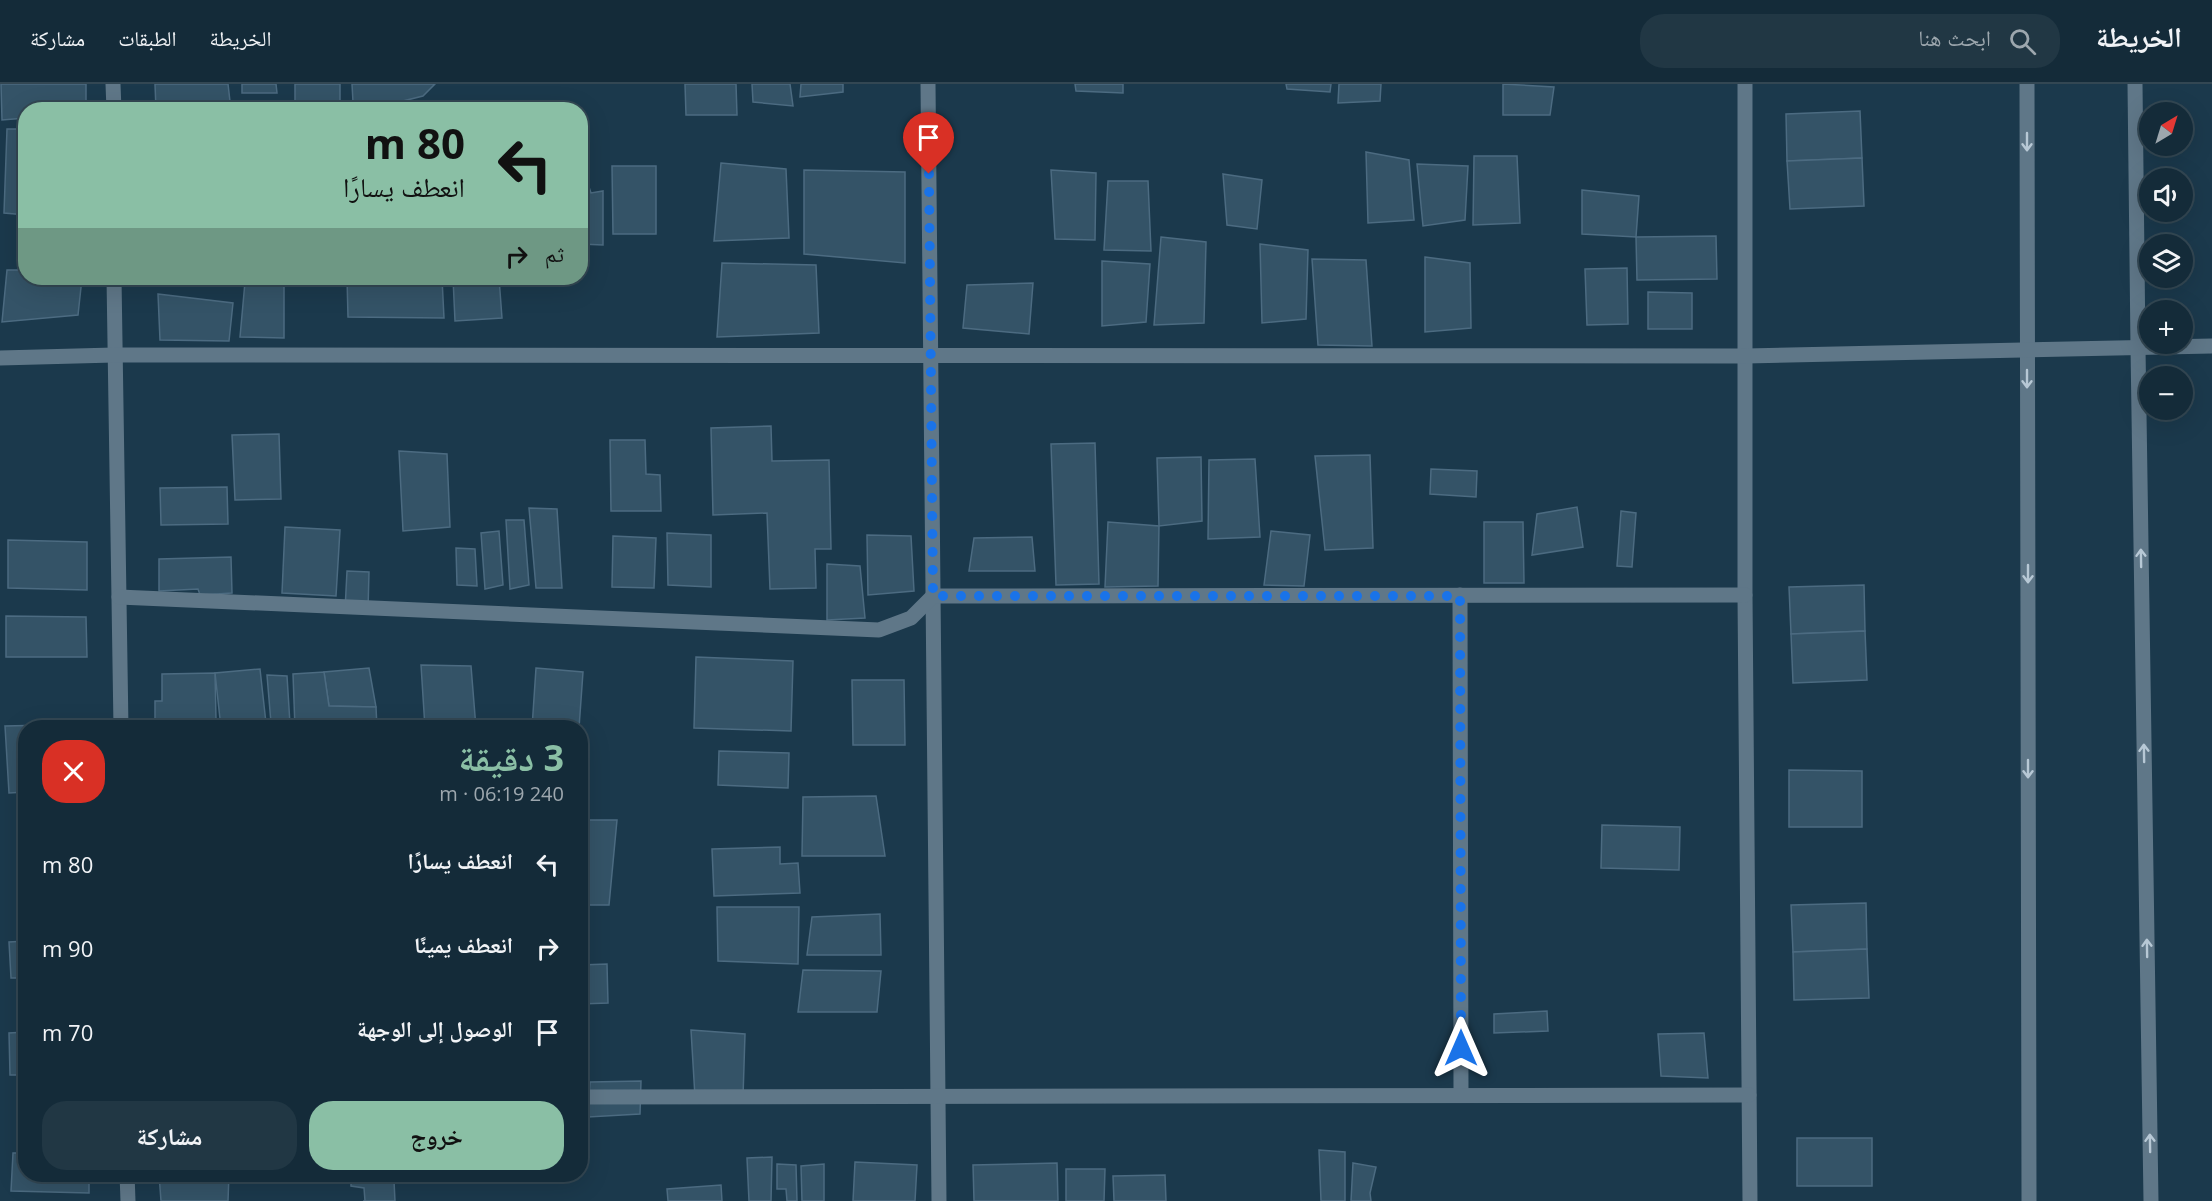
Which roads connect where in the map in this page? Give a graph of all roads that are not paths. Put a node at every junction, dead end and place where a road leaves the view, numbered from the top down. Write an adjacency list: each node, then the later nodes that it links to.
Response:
1 (113, 84): 6 (street)
2 (928, 84): 11 (street)
3 (1745, 84): 13 (street)
4 (2027, 84): 10 (street, one-way to 10)
5 (2135, 84): 9 (street)
6 (114, 102)
7 (114, 285): 12 (street)
8 (2212, 346): 9 (street)
9 (2138, 348): 10 (street); 29 (street, one-way to 9)
10 (2027, 349): 13 (street); 28 (street, one-way to 28)
11 (930, 355): 12 (street); 13 (street); 16 (street)
12 (114, 356): 14 (street); 18 (street)
13 (1746, 356): 15 (street)
14 (0, 358)
15 (1744, 595): 17 (street); 21 (street)
16 (933, 596): 17 (street); 18 (street); 22 (street)
17 (1460, 596): 20 (street)
18 (119, 597): 19 (street)
19 (121, 720)
20 (1461, 1095): 21 (street); 22 (street)
21 (1749, 1095): 27 (street)
22 (938, 1096): 23 (street); 26 (street)
23 (588, 1097)
24 (127, 1182): 25 (street)
25 (128, 1201)
26 (939, 1201)
27 (1750, 1201)
28 (2029, 1201)
29 (2151, 1201)

